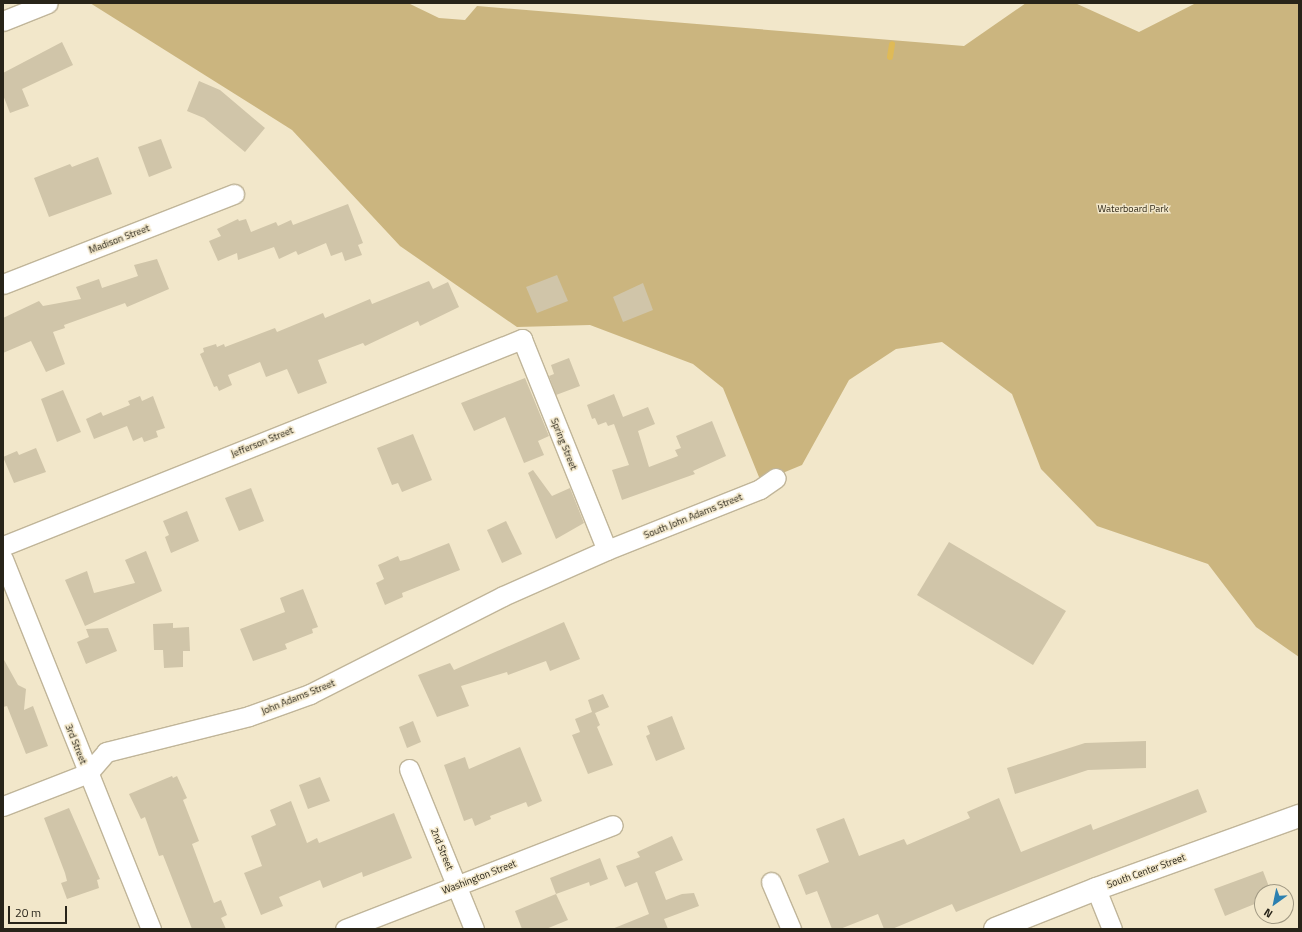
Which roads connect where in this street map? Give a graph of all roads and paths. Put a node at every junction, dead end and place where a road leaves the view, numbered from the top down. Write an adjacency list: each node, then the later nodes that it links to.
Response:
1 (48, 3): 2 (street)
2 (3, 21)
3 (234, 194): 4 (street, Madison Street)
4 (3, 284)
5 (522, 339): 7 (street, Jefferson Street); 8 (street, Spring Street)
6 (776, 478): 8 (street, South John Adams Street)
7 (3, 546)
8 (607, 550): 11 (street, John Adams Street)
9 (3, 559): 11 (street, 3rd Street)
10 (409, 769): 16 (street, 2nd Street)
11 (88, 773): 12 (street, John Adams Street); 18 (street, 3rd Street)
12 (3, 806)
13 (1299, 816): 17 (street, South Center Street)
14 (612, 825): 16 (street, Washington Street)
15 (771, 882): 21 (street)
16 (457, 885): 19 (street, Washington Street); 20 (street, 2nd Street)
17 (1096, 889): 22 (street, South Center Street); 23 (street)
18 (151, 929)
19 (345, 929)
20 (474, 929)
21 (791, 929)
22 (995, 929)
23 (1112, 929)

